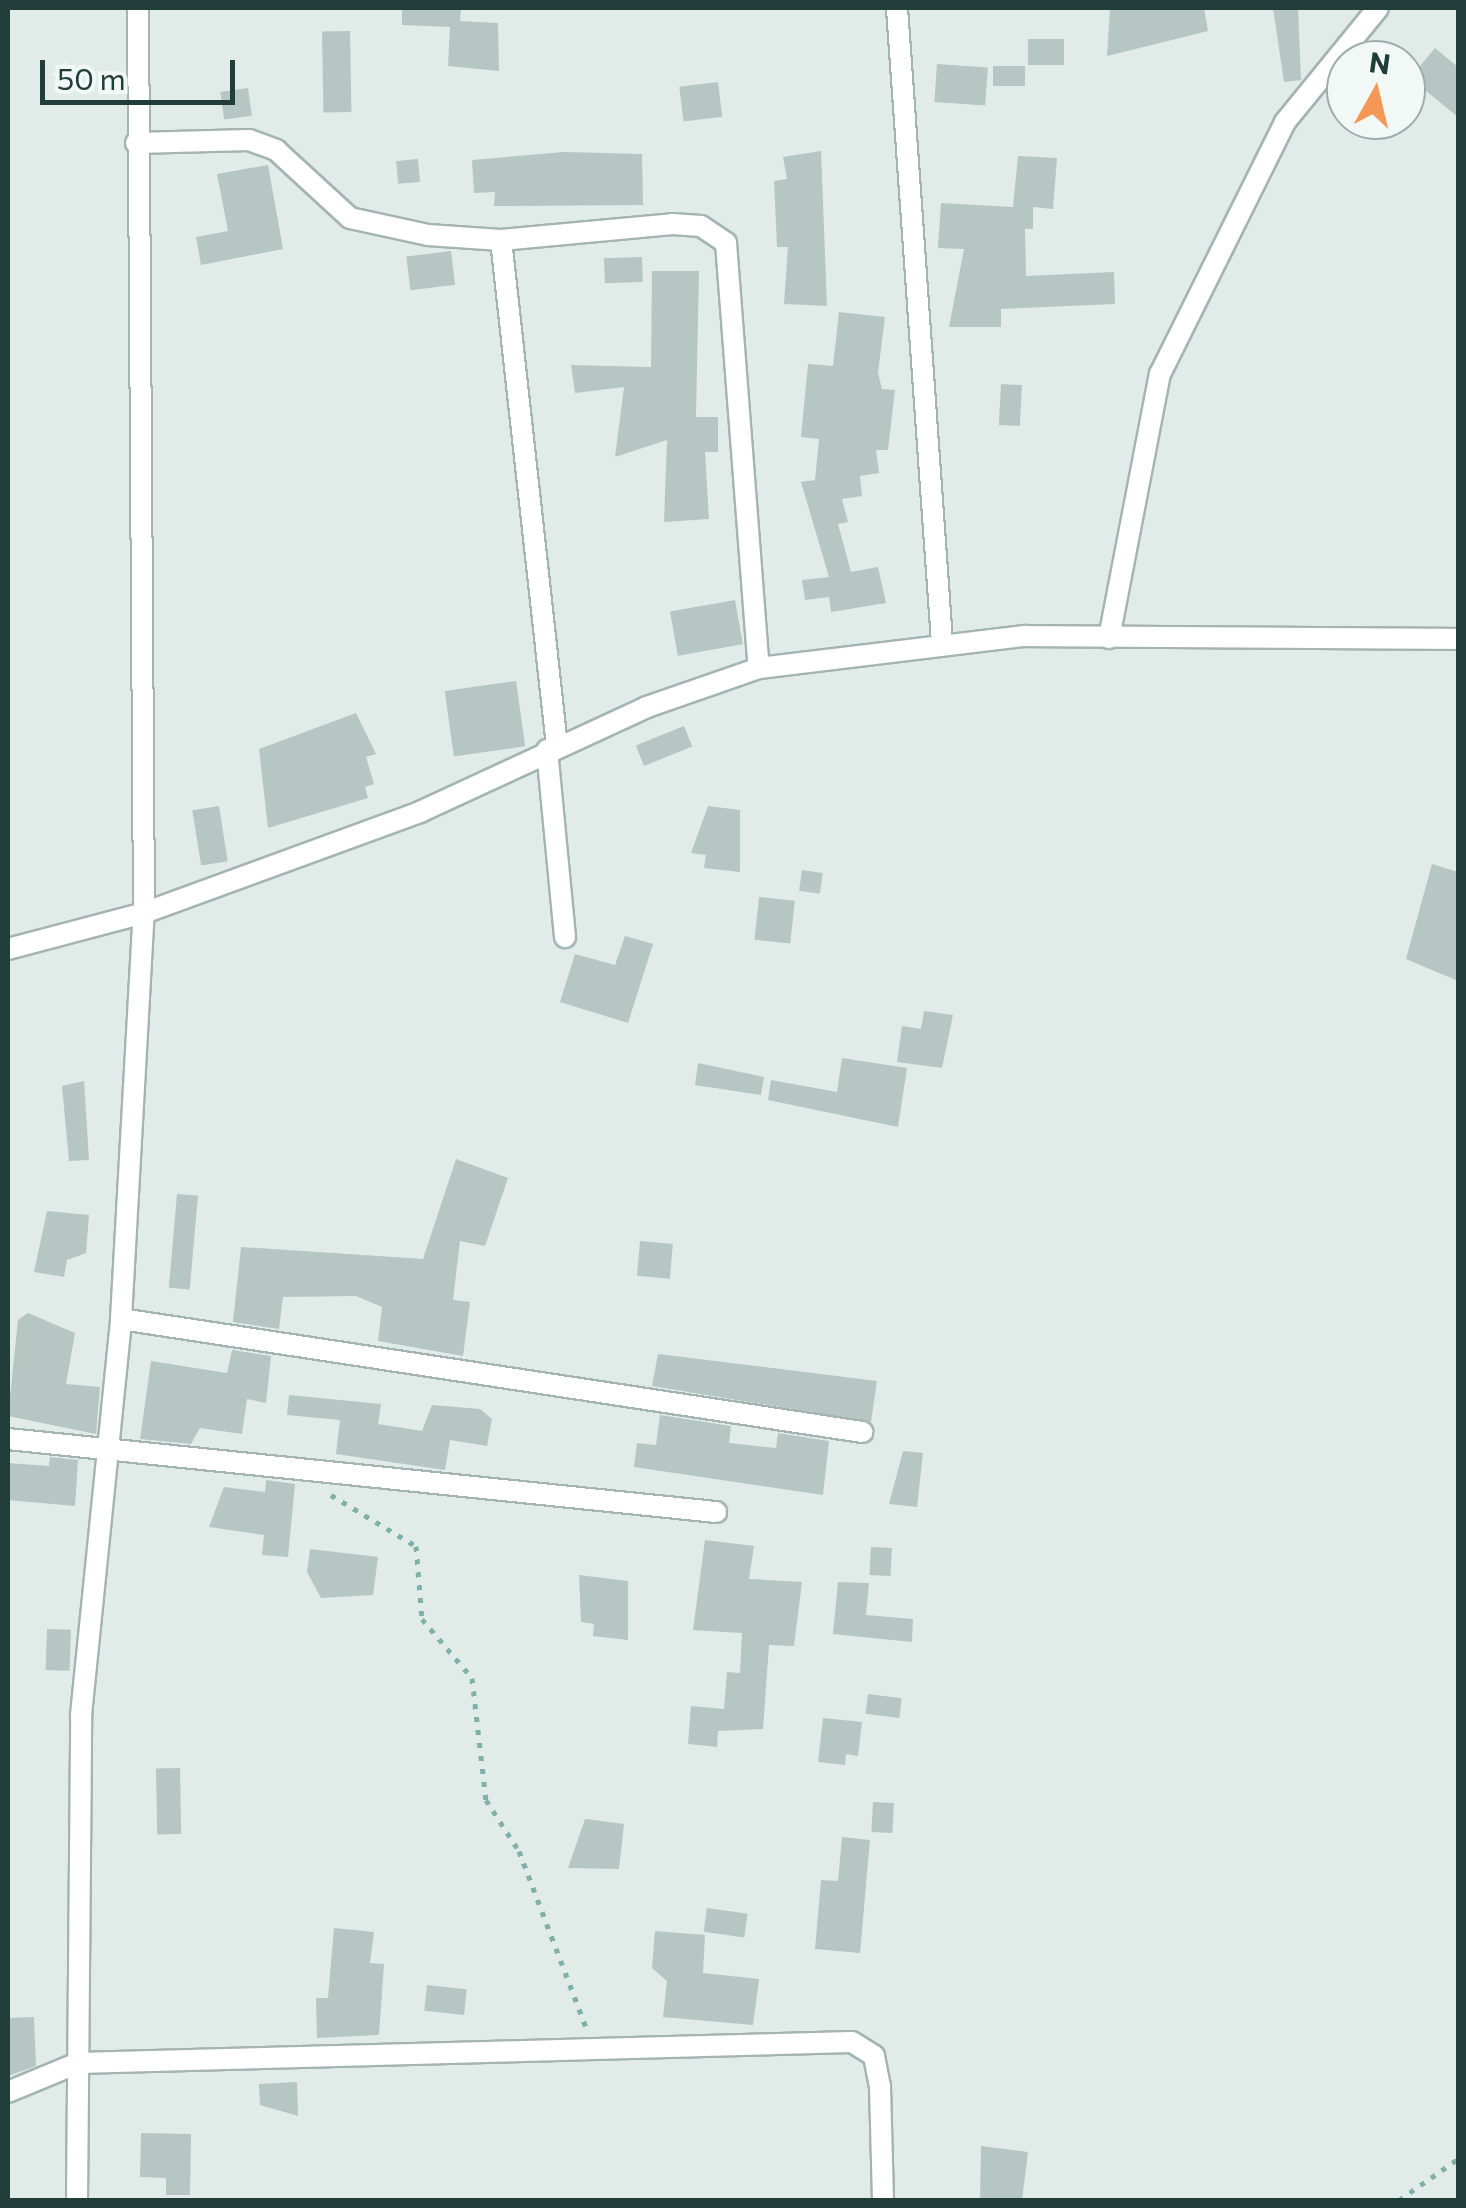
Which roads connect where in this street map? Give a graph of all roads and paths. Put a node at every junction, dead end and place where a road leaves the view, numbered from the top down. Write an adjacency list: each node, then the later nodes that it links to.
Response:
1 (138, 8): 4 (street)
2 (896, 8): 8 (street)
3 (1378, 8): 6 (street)
4 (136, 143): 5 (street); 11 (street)
5 (501, 240): 9 (street); 10 (street)
6 (1109, 638): 7 (street); 8 (street)
7 (1458, 639)
8 (942, 642): 9 (street)
9 (759, 668): 10 (street)
10 (552, 748): 11 (street); 12 (street)
11 (144, 913): 13 (street); 14 (street)
12 (565, 937)
13 (8, 949)
14 (121, 1319): 15 (street); 17 (street)
15 (862, 1432)
16 (8, 1439): 17 (street)
17 (110, 1456): 18 (street); 21 (street)
18 (300, 1474): 19 (street); 20 (path)
19 (716, 1512)
20 (601, 2050): 21 (street); 25 (street)
21 (78, 2063): 22 (street); 24 (street)
22 (8, 2092)
23 (1458, 2160): 26 (path)
24 (77, 2200)
25 (882, 2200)
26 (1399, 2200)

